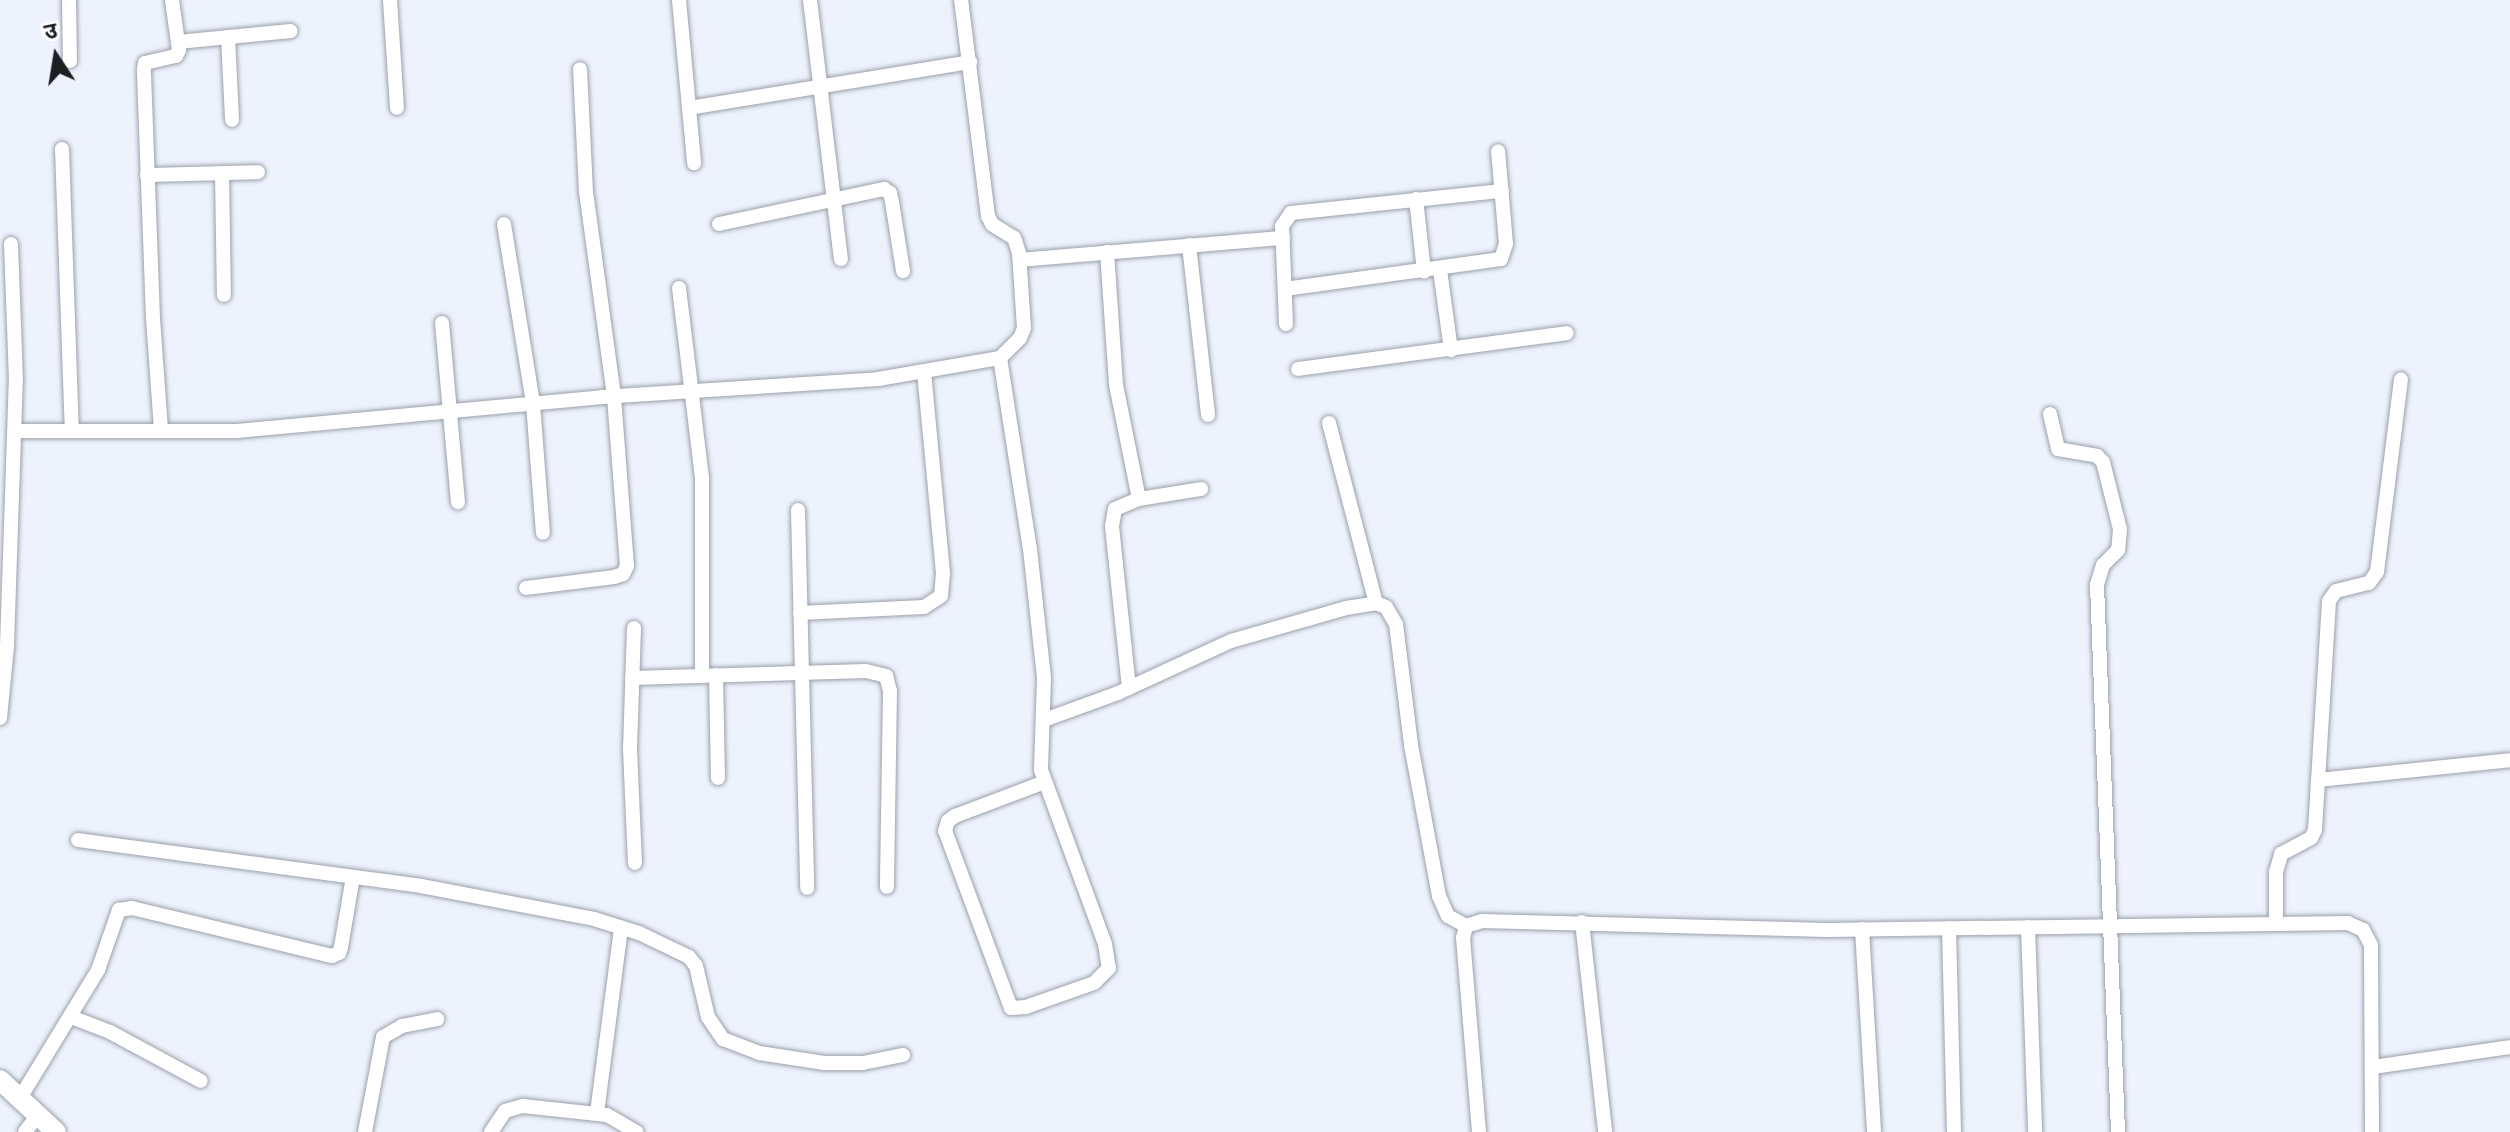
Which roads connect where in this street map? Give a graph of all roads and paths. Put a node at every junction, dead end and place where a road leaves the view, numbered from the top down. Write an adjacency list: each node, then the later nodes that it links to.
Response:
1 (69, 0): 10 (street)
2 (172, 0): 9 (street)
3 (390, 0): 14 (street)
4 (679, 0): 15 (street)
5 (810, 0): 13 (street)
6 (961, 0): 11 (street)
7 (290, 31): 8 (street)
8 (228, 37): 9 (street); 16 (street)
9 (178, 42): 22 (street)
10 (70, 61)
11 (970, 62): 13 (street); 33 (street)
12 (580, 69): 49 (street)
13 (822, 88): 15 (street); 24 (street)
14 (397, 108)
15 (689, 108): 19 (street)
16 (232, 120)
17 (62, 149): 57 (street)
18 (1498, 151): 23 (street)
19 (694, 163)
20 (258, 172): 21 (street)
21 (222, 173): 22 (street); 39 (street)
22 (147, 175): 55 (street)
23 (1502, 191): 25 (street); 34 (street)
24 (834, 199): 27 (street); 32 (street); 35 (street)
25 (1416, 199): 28 (street); 36 (street)
26 (504, 224): 50 (street)
27 (719, 224)
28 (1283, 238): 30 (street); 38 (street)
29 (11, 244): 56 (street)
30 (1189, 245): 31 (street); 53 (street)
31 (1107, 252): 33 (street); 59 (street)
32 (841, 259)
33 (1020, 260): 44 (street)
34 (1440, 270): 36 (street); 43 (street)
35 (903, 271)
36 (1424, 272): 38 (street)
37 (679, 288): 48 (street)
38 (1285, 289): 41 (street)
39 (224, 295)
40 (442, 323): 51 (street)
41 (1286, 324)
42 (1567, 333): 43 (street)
43 (1451, 350): 45 (street)
44 (1000, 358): 46 (street); 73 (street)
45 (1298, 369)
46 (924, 373): 48 (street); 65 (street)
47 (2401, 379): 76 (street)
48 (694, 390): 49 (street); 69 (street)
49 (614, 396): 50 (street); 63 (street)
50 (533, 404): 51 (street); 62 (street)
51 (451, 411): 55 (street); 60 (street)
52 (2050, 414): 85 (street)
53 (1208, 415)
54 (1329, 423): 64 (street)
55 (161, 430): 57 (street)
56 (15, 431): 57 (street); 67 (street)
57 (72, 431)
58 (1201, 489): 59 (street)
59 (1139, 499): 71 (street)
60 (458, 502)
61 (798, 510): 65 (street)
62 (543, 533)
63 (526, 588)
64 (1376, 603): 71 (street); 86 (street)
65 (800, 613): 68 (street)
66 (634, 628): 70 (street)
67 (4, 646): 72 (street)
68 (801, 673): 69 (street); 81 (street); 82 (street)
69 (709, 675): 70 (street); 75 (street)
70 (632, 678): 79 (street)
71 (1129, 688): 73 (street)
72 (0, 718)
73 (1044, 720): 77 (street)
74 (2510, 760): 76 (street)
75 (718, 778)
76 (2318, 780): 84 (street)
77 (1045, 782): 77 (street)
78 (78, 840): 80 (street)
79 (635, 863)
80 (353, 877): 88 (street); 91 (street)
81 (887, 887)
82 (807, 888)
83 (1582, 922): 86 (street); 90 (street); 107 (street)
84 (2276, 923): 85 (street); 95 (street)
85 (2111, 925): 87 (street); 111 (street)
86 (1466, 926): 106 (street)
87 (2028, 927): 89 (street); 110 (street)
88 (621, 928): 94 (street); 99 (street)
89 (1949, 928): 90 (street); 109 (street)
90 (1862, 929): 108 (street)
91 (71, 1017): 97 (street); 98 (street)
92 (437, 1019): 103 (street)
93 (2510, 1047): 95 (street)
94 (903, 1055)
95 (2373, 1067): 112 (street)
96 (0, 1080): 98 (street)
97 (201, 1081)
98 (20, 1098): 100 (street)
99 (597, 1113): 104 (street); 105 (street)
100 (38, 1115): 101 (street); 102 (street)
101 (25, 1132)
102 (56, 1132)
103 (365, 1132)
104 (491, 1132)
105 (637, 1132)
106 (1479, 1132)
107 (1605, 1132)
108 (1874, 1132)
109 (1954, 1132)
110 (2035, 1132)
111 (2118, 1132)
112 (2372, 1132)

